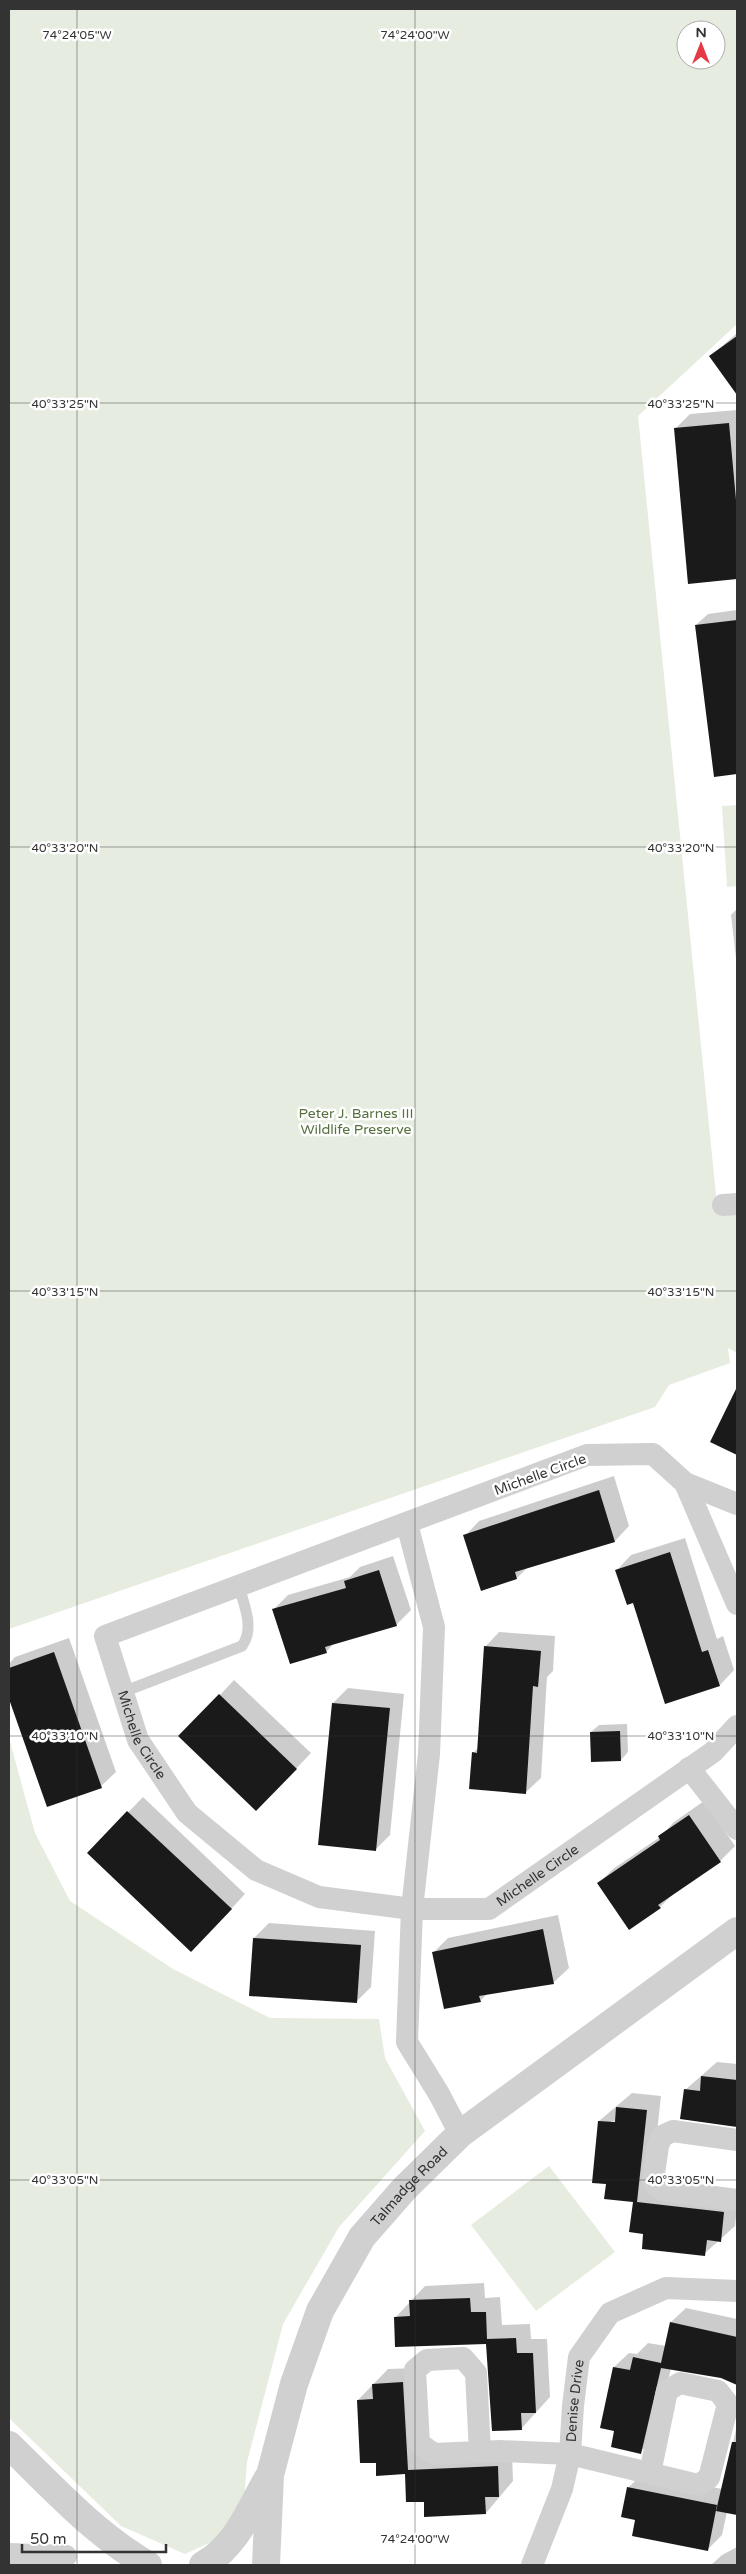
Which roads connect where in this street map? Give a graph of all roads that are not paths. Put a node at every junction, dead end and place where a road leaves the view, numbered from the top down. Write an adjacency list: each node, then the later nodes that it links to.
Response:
1 (685, 1483): 2 (street, Michelle Circle); 3 (street, Michelle Circle); 5 (street, Michelle Circle)
2 (737, 1504)
3 (407, 1524): 4 (street, Michelle Circle); 10 (street)
4 (239, 1586): 6 (lane); 6 (street, Michelle Circle)
5 (737, 1604)
6 (123, 1692): 10 (street, Michelle Circle)
7 (737, 1726): 8 (street, Michelle Circle)
8 (689, 1768): 9 (street); 10 (street, Michelle Circle)
9 (737, 1829)
10 (412, 1909): 12 (street)
11 (737, 1931): 12 (street, Talmadge Road)
12 (460, 2134): 20 (street, Talmadge Road)
13 (737, 2140): 14 (street)
14 (737, 2200)
15 (737, 2291): 18 (street, Denise Drive)
16 (9, 2447): 21 (street)
17 (480, 2452): 17 (street); 18 (street)
18 (570, 2454): 19 (street); 28 (street, Denise Drive)
19 (650, 2473): 19 (street)
20 (270, 2475): 26 (street); 27 (street, Talmadge Road)
21 (79, 2514): 24 (street); 25 (street)
22 (9, 2554): 23 (street)
23 (66, 2556)
24 (124, 2565)
25 (148, 2565)
26 (203, 2565)
27 (266, 2565)
28 (532, 2565)

